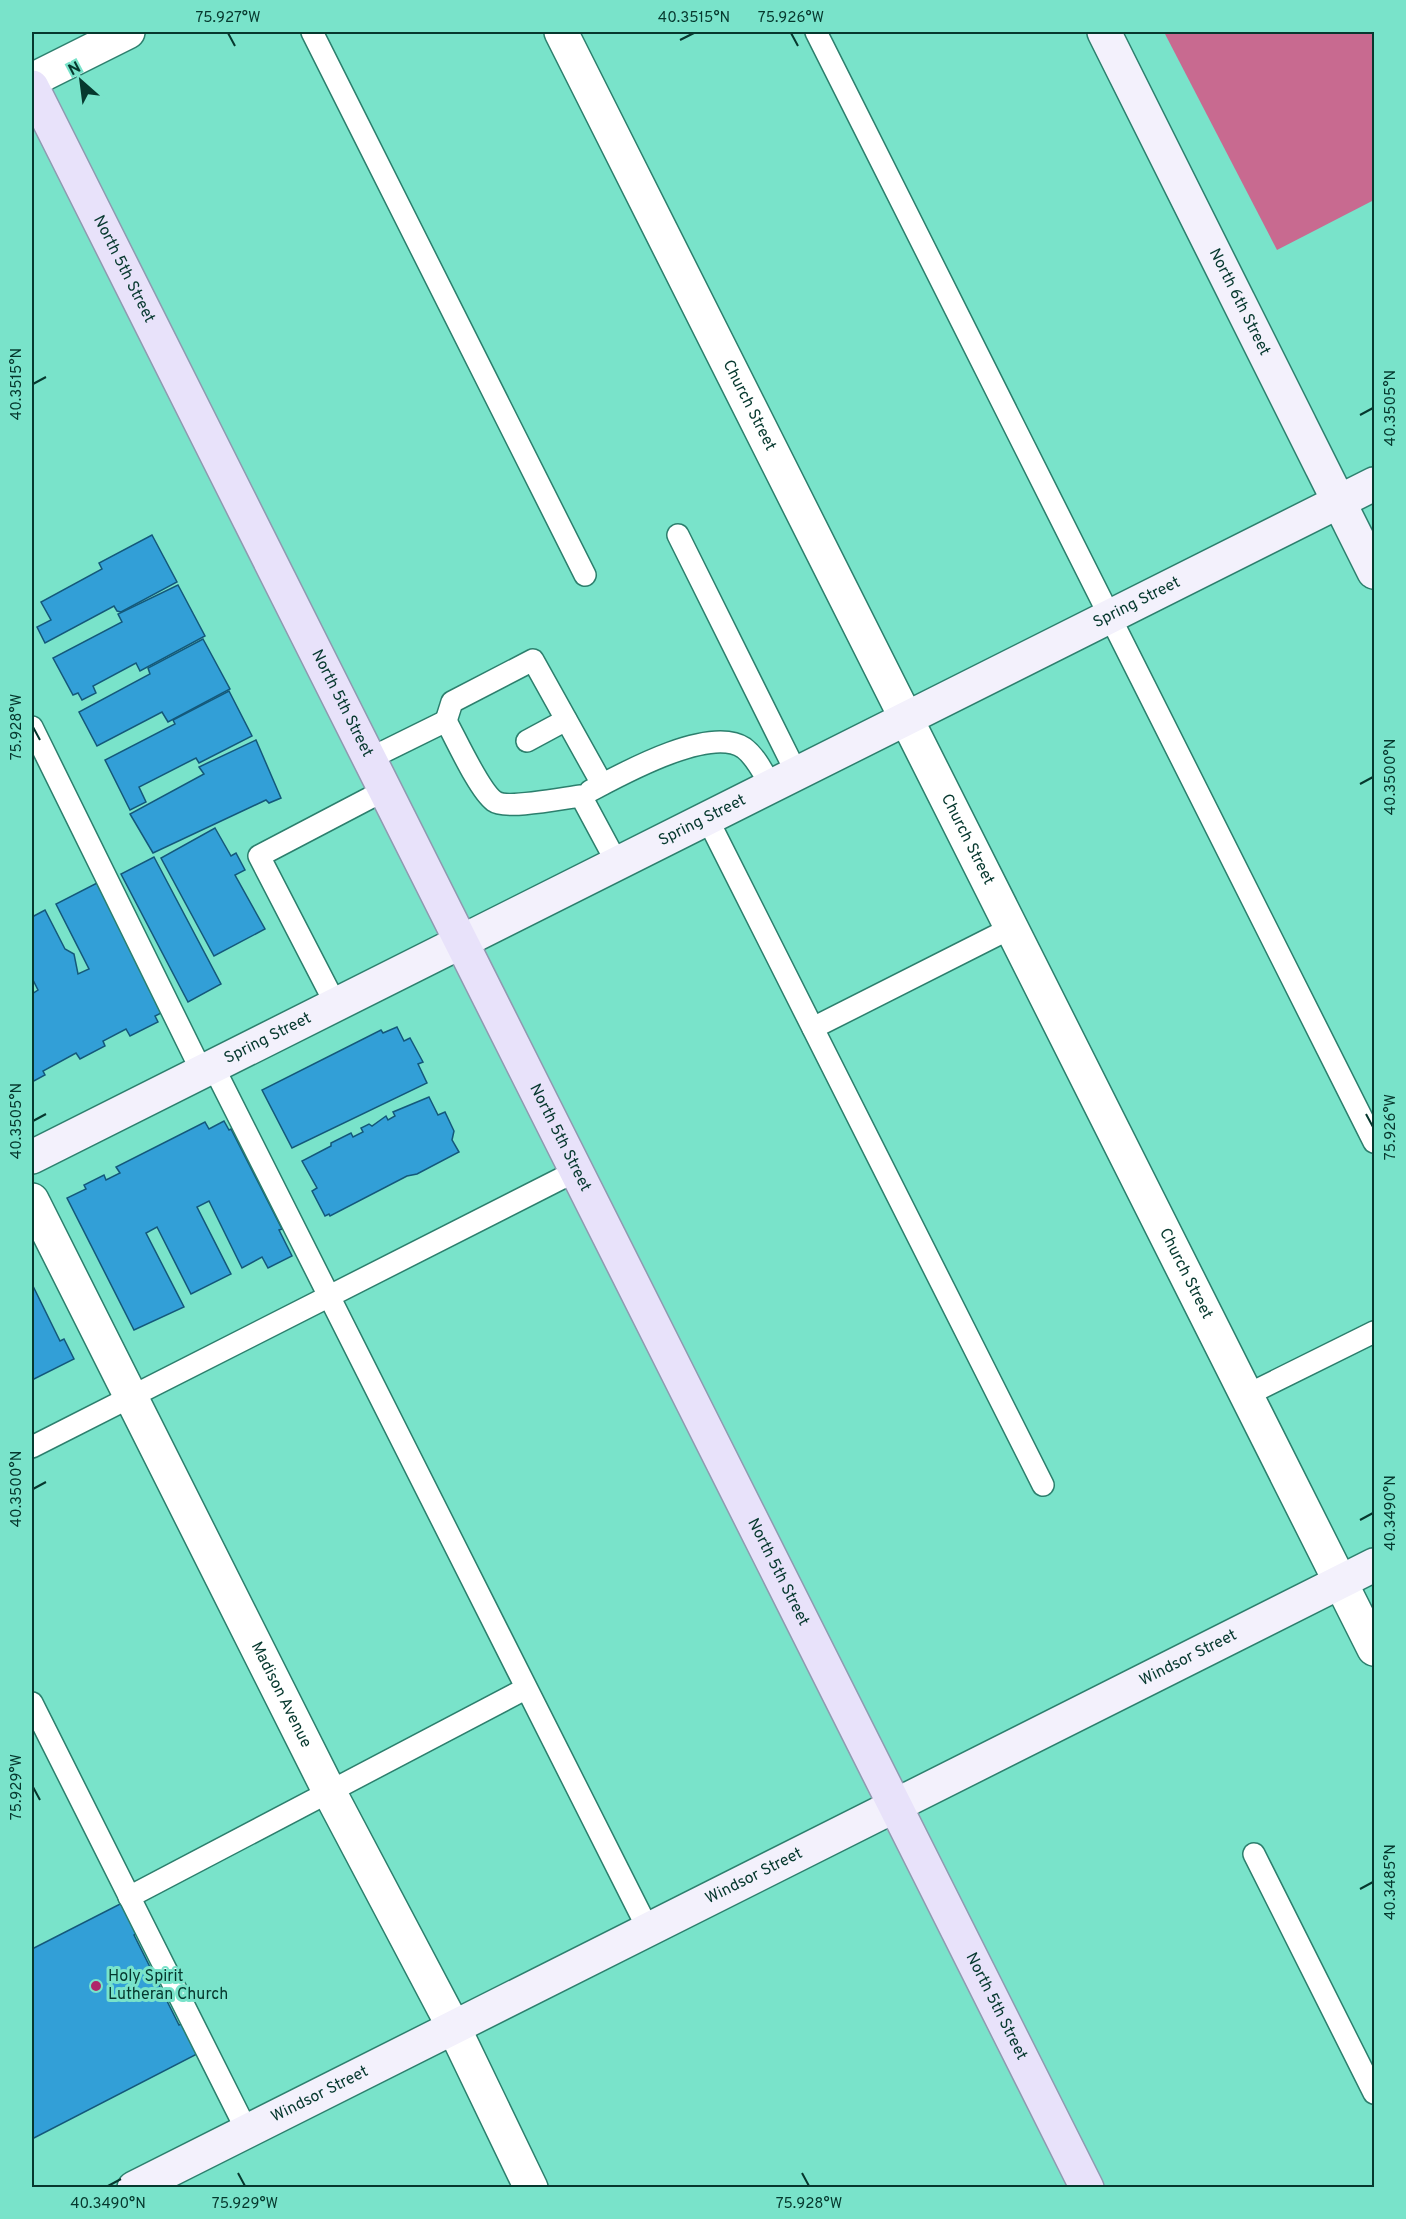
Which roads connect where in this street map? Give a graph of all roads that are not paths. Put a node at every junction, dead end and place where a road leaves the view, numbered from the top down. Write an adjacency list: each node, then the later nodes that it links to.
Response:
1 (128, 32): 6 (street)
2 (312, 32): 12 (lane)
3 (561, 32): 14 (street, Church Street)
4 (816, 32): 13 (lane)
5 (1104, 32): 9 (main road, North 6th Street)
6 (32, 80)
7 (32, 87): 19 (main road, North 5th Street)
8 (1374, 484): 9 (main road, Spring Street)
9 (1340, 501): 11 (main road, North 6th Street); 13 (main road, Spring Street)
10 (678, 535): 20 (lane)
11 (1374, 572)
12 (585, 575)
13 (1110, 617): 14 (main road, Spring Street); 31 (lane)
14 (906, 719): 20 (main road, Spring Street); 26 (street, Church Street)
15 (567, 720): 16 (lane); 18 (lane); 21 (lane)
16 (446, 721): 19 (lane); 23 (lane)
17 (32, 727): 30 (lane)
18 (527, 741)
19 (369, 759): 22 (main road, North 5th Street)
20 (784, 780): 21 (lane); 24 (main road, Spring Street)
21 (602, 784): 23 (lane)
22 (385, 790): 27 (main road, North 5th Street); 28 (lane)
23 (581, 796): 25 (lane)
24 (707, 818): 25 (main road, Spring Street); 29 (lane)
25 (616, 863): 27 (main road, Spring Street)
26 (1011, 928): 29 (lane); 37 (street, Church Street)
27 (460, 940): 28 (main road, Spring Street); 33 (main road, North 5th Street)
28 (336, 1005): 30 (main road, Spring Street)
29 (813, 1028): 40 (lane)
30 (208, 1069): 32 (main road, Spring Street); 35 (lane)
31 (1374, 1142)
32 (32, 1157)
33 (576, 1171): 35 (lane); 47 (main road, North 5th Street)
34 (32, 1200): 38 (street, Madison Avenue)
35 (328, 1296): 38 (lane); 44 (lane)
36 (1374, 1332): 37 (lane)
37 (1247, 1395): 42 (street, Church Street)
38 (130, 1397): 39 (lane); 46 (street, Madison Avenue)
39 (32, 1447)
40 (1042, 1485)
41 (1374, 1564): 42 (main road, Windsor Street)
42 (1340, 1582): 43 (street, Church Street); 47 (main road, Windsor Street)
43 (1374, 1649)
44 (525, 1689): 46 (lane); 50 (lane)
45 (32, 1703): 49 (lane)
46 (330, 1793): 49 (lane); 51 (street, Madison Avenue)
47 (894, 1805): 50 (main road, Windsor Street); 56 (main road, North 5th Street)
48 (1254, 1854): 52 (lane)
49 (129, 1897): 53 (lane)
50 (648, 1929): 51 (main road, Windsor Street)
51 (453, 2026): 53 (main road, Windsor Street); 55 (street, Madison Avenue)
52 (1374, 2093)
53 (247, 2131): 54 (main road, Windsor Street)
54 (134, 2187)
55 (531, 2187)
56 (1087, 2187)

